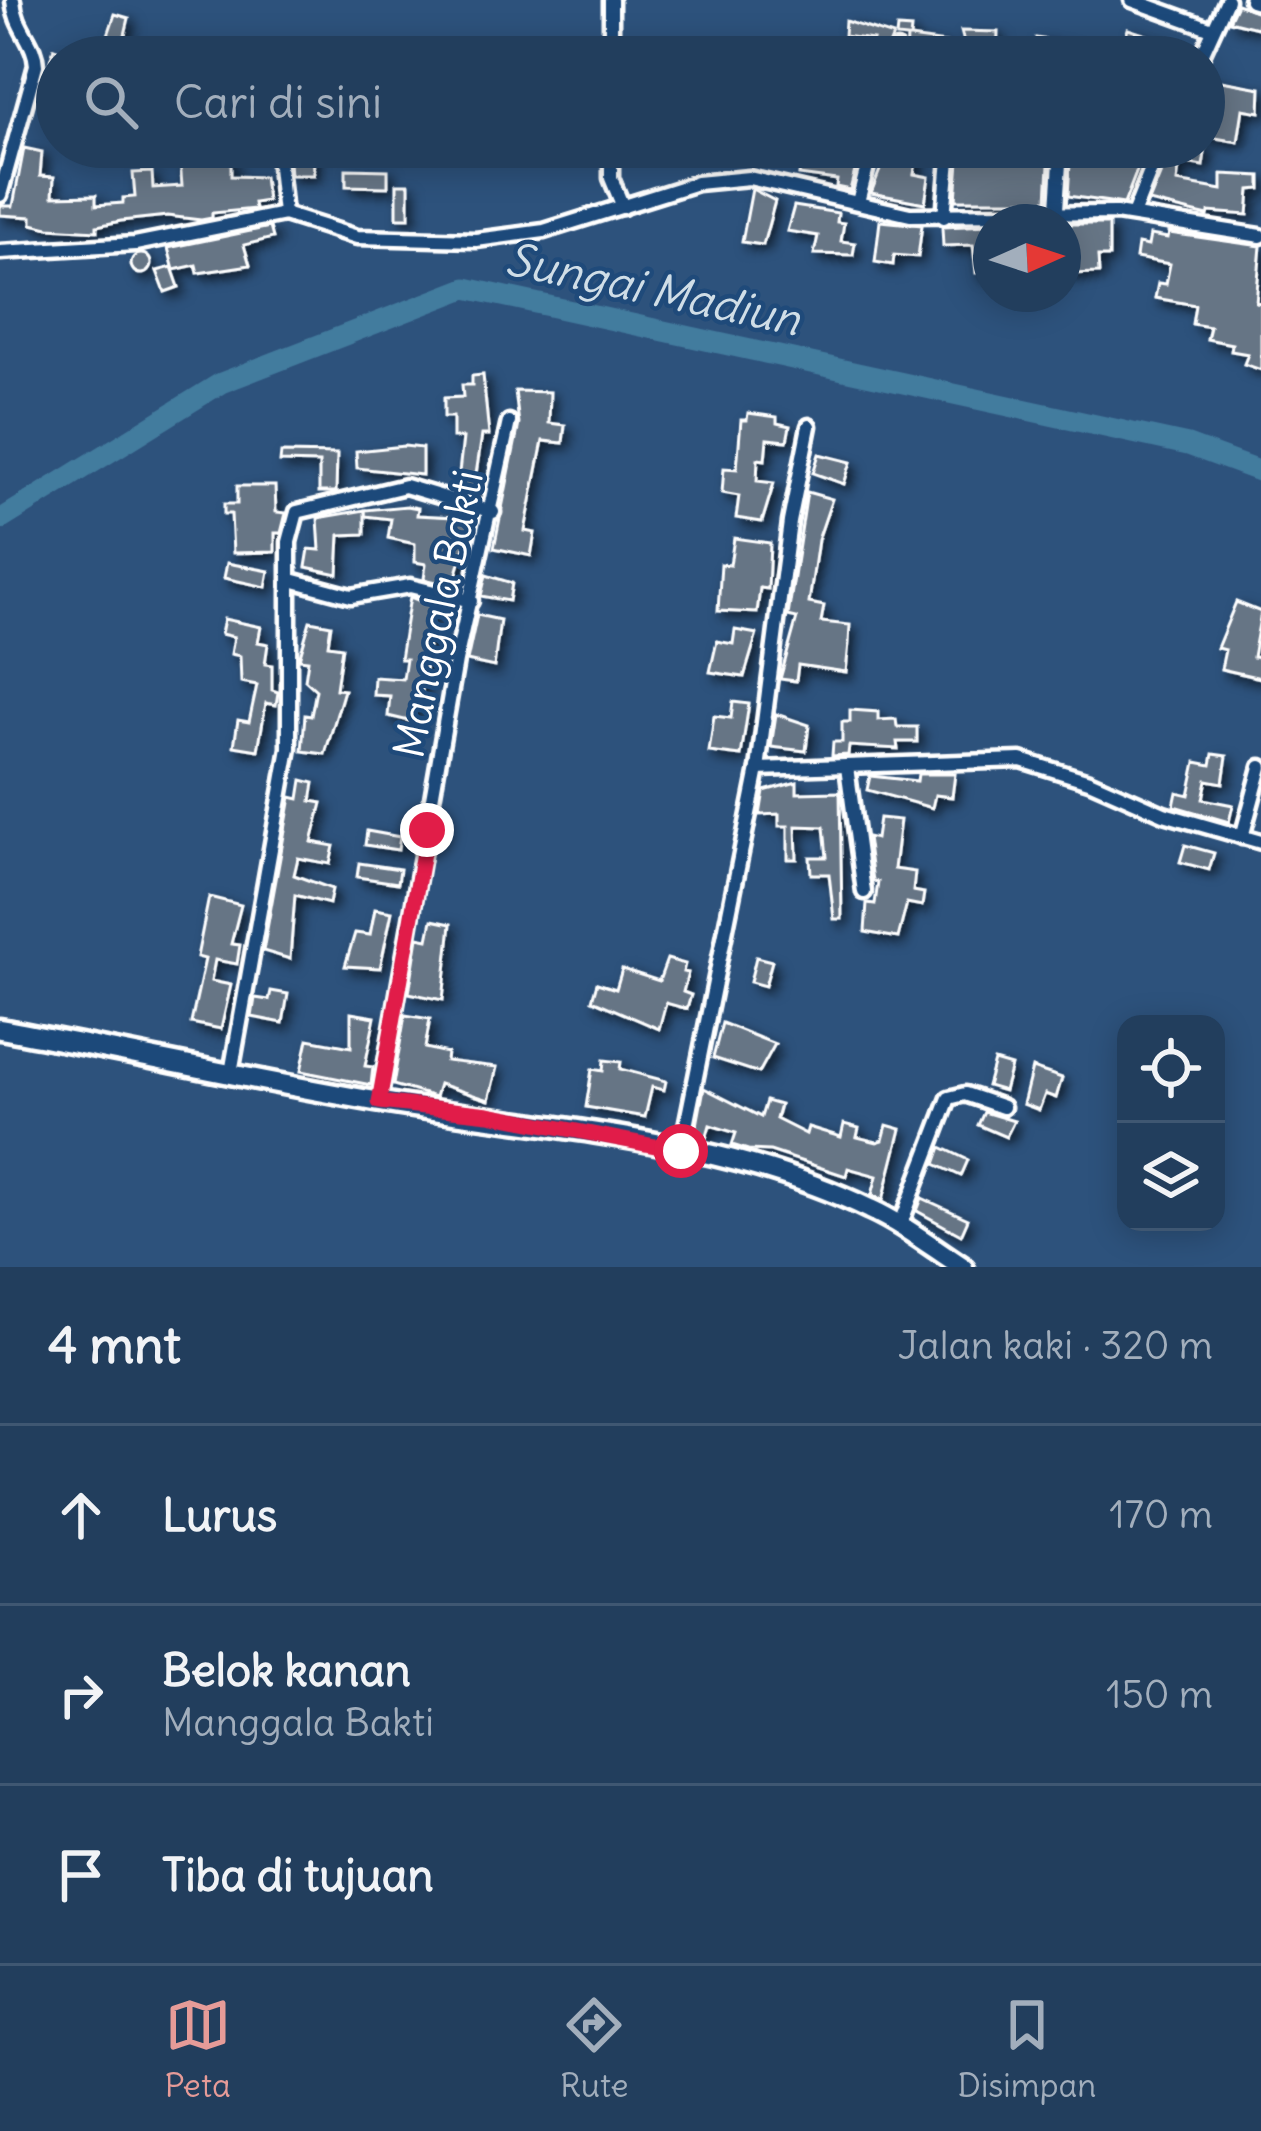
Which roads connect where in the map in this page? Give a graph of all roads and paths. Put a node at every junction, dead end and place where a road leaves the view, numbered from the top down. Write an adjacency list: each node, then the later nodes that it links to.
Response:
1 (13, 0): 16 (street)
2 (611, 0): 8 (street)
3 (1132, 0): 7 (street)
4 (1227, 0): 7 (street)
5 (1251, 0): 6 (street)
6 (1261, 3)
7 (1212, 29): 9 (street)
8 (611, 36)
9 (1209, 36)
10 (279, 168): 21 (street)
11 (611, 168): 19 (street)
12 (867, 168): 17 (street)
13 (948, 168): 24 (street)
14 (1060, 168): 18 (street)
15 (1152, 168): 23 (street)
16 (0, 195)
17 (858, 202): 19 (street); 24 (street)
18 (1057, 204)
19 (623, 207): 21 (street)
20 (1081, 211): 23 (street)
21 (284, 214): 26 (street)
22 (973, 215): 24 (street)
23 (1133, 215): 25 (street)
24 (944, 217)
25 (1261, 236)
26 (0, 252)
27 (509, 422): 29 (street, Manggala Bakti)
28 (808, 426): 34 (street)
29 (493, 512): 30 (street); 31 (street, Manggala Bakti)
30 (291, 580): 31 (street); 39 (street)
31 (471, 601): 40 (street, Manggala Bakti)
32 (847, 767): 34 (street); 35 (street); 37 (street)
33 (1261, 767): 35 (street)
34 (758, 769): 42 (street)
35 (1242, 837): 36 (street)
36 (1261, 842)
37 (864, 892)
38 (0, 1029): 39 (street)
39 (231, 1073): 40 (street)
40 (379, 1102): 42 (street)
41 (1003, 1107): 43 (street)
42 (681, 1151): 43 (street)
43 (900, 1226): 44 (street)
44 (963, 1267)

